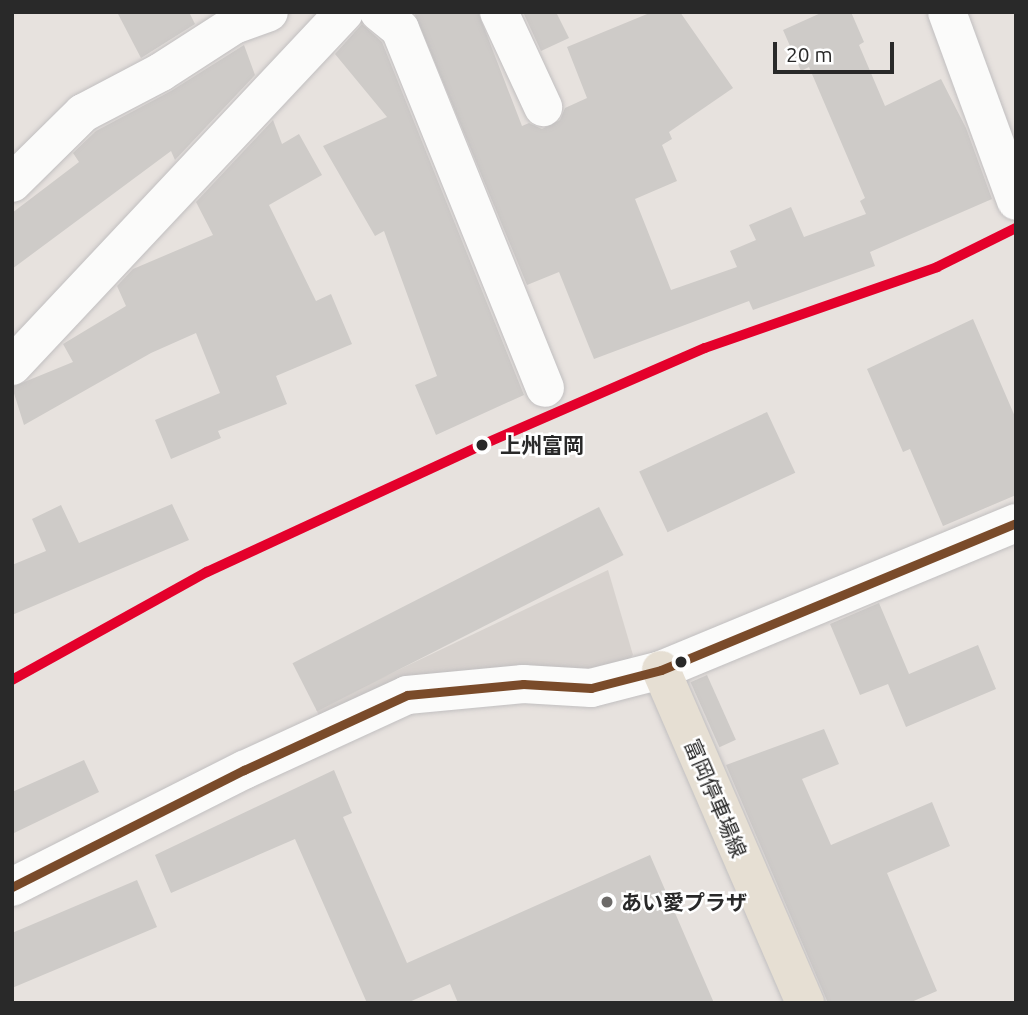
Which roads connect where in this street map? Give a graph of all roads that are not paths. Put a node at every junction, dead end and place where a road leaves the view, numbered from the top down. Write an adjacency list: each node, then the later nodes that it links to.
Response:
1 (269, 12): 7 (street)
2 (344, 12): 9 (street)
3 (379, 12): 10 (street)
4 (499, 12): 6 (street)
5 (947, 12): 8 (street)
6 (543, 107)
7 (12, 183)
8 (1016, 201)
9 (12, 366)
10 (545, 388)
11 (1016, 523): 12 (street)
12 (661, 670): 13 (street); 14 (main road, 富岡停車場線)
13 (12, 887)
14 (805, 1003)

